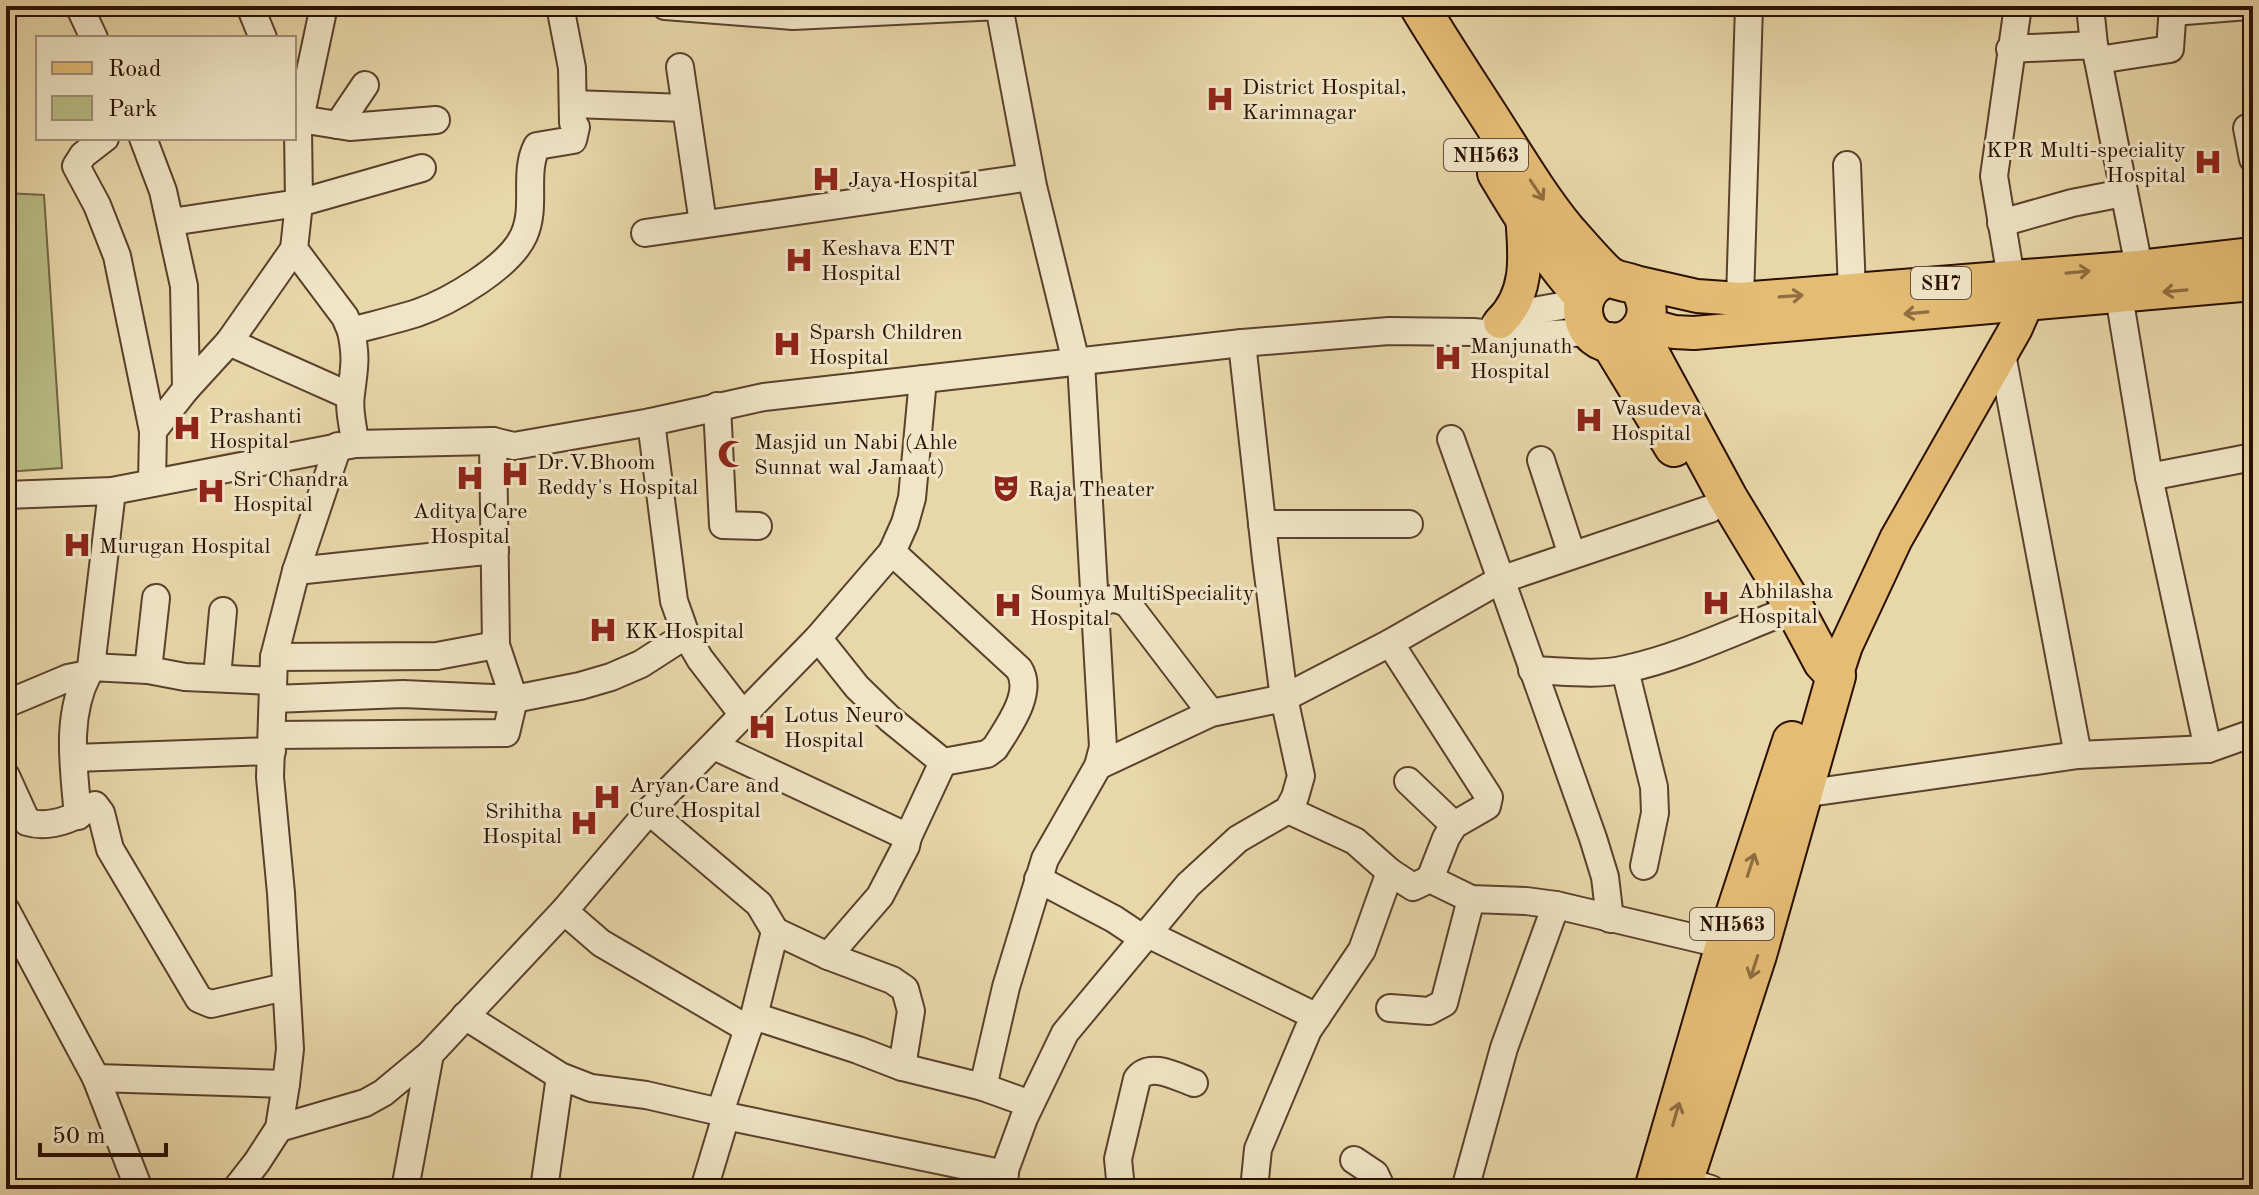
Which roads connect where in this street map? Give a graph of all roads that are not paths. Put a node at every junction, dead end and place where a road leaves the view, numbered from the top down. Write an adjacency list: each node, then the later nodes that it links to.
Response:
1 (79, 6): 14 (street)
2 (250, 6): 15 (street)
3 (324, 6): 23 (street)
4 (560, 6): 20 (street)
5 (665, 6): 6 (street)
6 (682, 6): 31 (street)
7 (1394, 6): 34 (highway, NH563)
8 (1419, 6): 47 (highway, NH563, one-way to 47)
9 (1749, 6): 46 (street)
10 (2018, 6): 16 (street)
11 (2090, 6): 17 (street)
12 (2248, 6): 13 (street)
13 (2173, 9): 17 (street)
14 (93, 36)
15 (262, 36)
16 (2010, 49): 17 (street); 37 (street)
17 (2096, 52): 32 (street)
18 (680, 67): 21 (street)
19 (365, 85): 24 (street)
20 (573, 104): 21 (street); 49 (street)
21 (686, 108): 36 (street)
22 (436, 120): 24 (street)
23 (297, 122): 24 (street); 33 (street)
24 (338, 125)
25 (2247, 128): 28 (street)
26 (102, 140): 59 (street)
27 (144, 140): 35 (street)
28 (2253, 159)
29 (1847, 165): 43 (street)
30 (422, 168): 33 (street)
31 (1031, 177): 36 (street); 53 (street)
32 (2123, 193): 37 (street); 41 (street)
33 (299, 203): 35 (street); 39 (street)
34 (1522, 215): 47 (highway, NH563); 48 (main road)
35 (171, 222): 55 (street)
36 (703, 223): 38 (street)
37 (2001, 223): 44 (street)
38 (645, 233)
39 (294, 249): 49 (street); 50 (street)
40 (2253, 254): 41 (main road, SH7)
41 (2139, 267): 44 (main road, SH7, one-way to 41)
42 (2253, 284): 45 (main road, SH7, one-way to 45)
43 (1852, 291): 44 (main road, SH7); 46 (main road, SH7, one-way to 43)
44 (2017, 291): 45 (main road, SH7); 47 (main road, SH7, one-way to 47); 52 (main road); 92 (main road)
45 (2119, 296): 65 (street)
46 (1740, 299): 47 (main road, SH7)
47 (1612, 311): 48 (street); 69 (highway, NH563); 92 (highway, NH563)
48 (1486, 327): 51 (street)
49 (351, 331): 56 (street)
50 (229, 342): 55 (street); 56 (street)
51 (1242, 343): 53 (street); 70 (street)
52 (2002, 354): 92 (main road); 102 (street)
53 (1078, 362): 54 (street); 79 (street)
54 (923, 379): 57 (street); 74 (street)
55 (186, 389): 59 (street)
56 (350, 396): 62 (street)
57 (717, 406): 58 (street); 72 (street)
58 (651, 422): 61 (street); 82 (street)
59 (153, 431): 66 (street)
60 (1451, 439): 77 (street)
61 (493, 441): 62 (street); 73 (street)
62 (347, 445): 66 (street); 76 (street)
63 (2253, 457): 65 (street)
64 (1541, 460): 75 (street)
65 (2149, 477): 101 (street)
66 (152, 483): 67 (street)
67 (112, 491): 68 (street); 89 (street)
68 (6, 495)
69 (1710, 509): 75 (street); 81 (highway, NH563)
70 (1262, 524): 71 (street); 93 (street)
71 (1409, 524)
72 (758, 526)
73 (495, 550): 76 (street); 85 (street)
74 (892, 552): 83 (street); 104 (street)
75 (1572, 555): 77 (street)
76 (296, 571): 91 (street)
77 (1500, 580): 84 (street); 87 (street)
78 (156, 598): 86 (street)
79 (1095, 605): 96 (street); 105 (street)
80 (223, 611): 90 (street)
81 (1774, 616): 88 (street); 92 (highway, NH563)
82 (686, 635): 94 (street); 97 (street)
83 (818, 638): 97 (street); 104 (street)
84 (1390, 643): 93 (street); 112 (street)
85 (496, 645): 91 (street); 94 (street)
86 (148, 670): 89 (street); 90 (street)
87 (1532, 670): 88 (street); 122 (street)
88 (1625, 670): 114 (street)
89 (90, 671): 95 (street); 103 (street)
90 (217, 677): 91 (street)
91 (273, 679): 94 (street); 99 (street)
92 (1824, 682): 108 (highway, NH563); 125 (highway, NH563, one-way to 92)
93 (1284, 698): 96 (street); 109 (street)
94 (514, 699): 99 (street)
95 (6, 704)
96 (1211, 713): 105 (street)
97 (744, 716): 100 (street)
98 (2251, 741): 101 (street)
99 (272, 743): 103 (street); 127 (street)
100 (714, 746): 110 (street); 113 (street)
101 (2208, 749): 102 (street)
102 (2078, 755): 108 (street)
103 (74, 758): 111 (street)
104 (943, 762): 113 (street)
105 (1098, 766): 116 (street)
106 (6, 776): 111 (street)
107 (1408, 781): 112 (street)
108 (1802, 794): 144 (highway, NH563, one-way to 144)
109 (1288, 810): 115 (street); 124 (street)
110 (649, 811): 121 (street); 123 (street)
111 (78, 816): 127 (street)
112 (1454, 825): 117 (street)
113 (908, 837): 126 (street)
114 (1644, 866)
115 (1390, 872): 117 (street); 130 (street)
116 (1038, 879): 124 (street); 138 (street)
117 (1430, 879): 118 (street)
118 (1471, 899): 119 (street); 128 (street)
119 (1556, 905): 122 (street); 153 (street)
120 (6, 910): 135 (street)
121 (564, 911): 129 (street); 131 (street)
122 (1610, 919): 125 (street)
123 (775, 931): 126 (street); 131 (street)
124 (1145, 936): 130 (street); 139 (street)
125 (1725, 945): 144 (highway, NH563, one-way to 125)
126 (828, 956): 133 (street)
127 (285, 987): 137 (street)
128 (1390, 1008)
129 (465, 1016): 132 (street); 134 (street)
130 (1317, 1017): 151 (street)
131 (751, 1022): 133 (street); 140 (street)
132 (430, 1054): 141 (street); 147 (street)
133 (902, 1067): 138 (street)
134 (560, 1076): 140 (street); 148 (street)
135 (96, 1078): 137 (street); 145 (street)
136 (1194, 1083): 150 (street)
137 (286, 1084): 141 (street)
138 (983, 1087): 139 (street)
139 (1030, 1104): 143 (street)
140 (723, 1114): 143 (street); 149 (street)
141 (279, 1128): 146 (street)
142 (1354, 1160): 152 (street)
143 (1001, 1182)
144 (1678, 1184)
145 (139, 1189)
146 (236, 1189)
147 (405, 1189)
148 (544, 1189)
149 (704, 1189)
150 (1121, 1189)
151 (1254, 1189)
152 (1382, 1189)
153 (1465, 1189)

